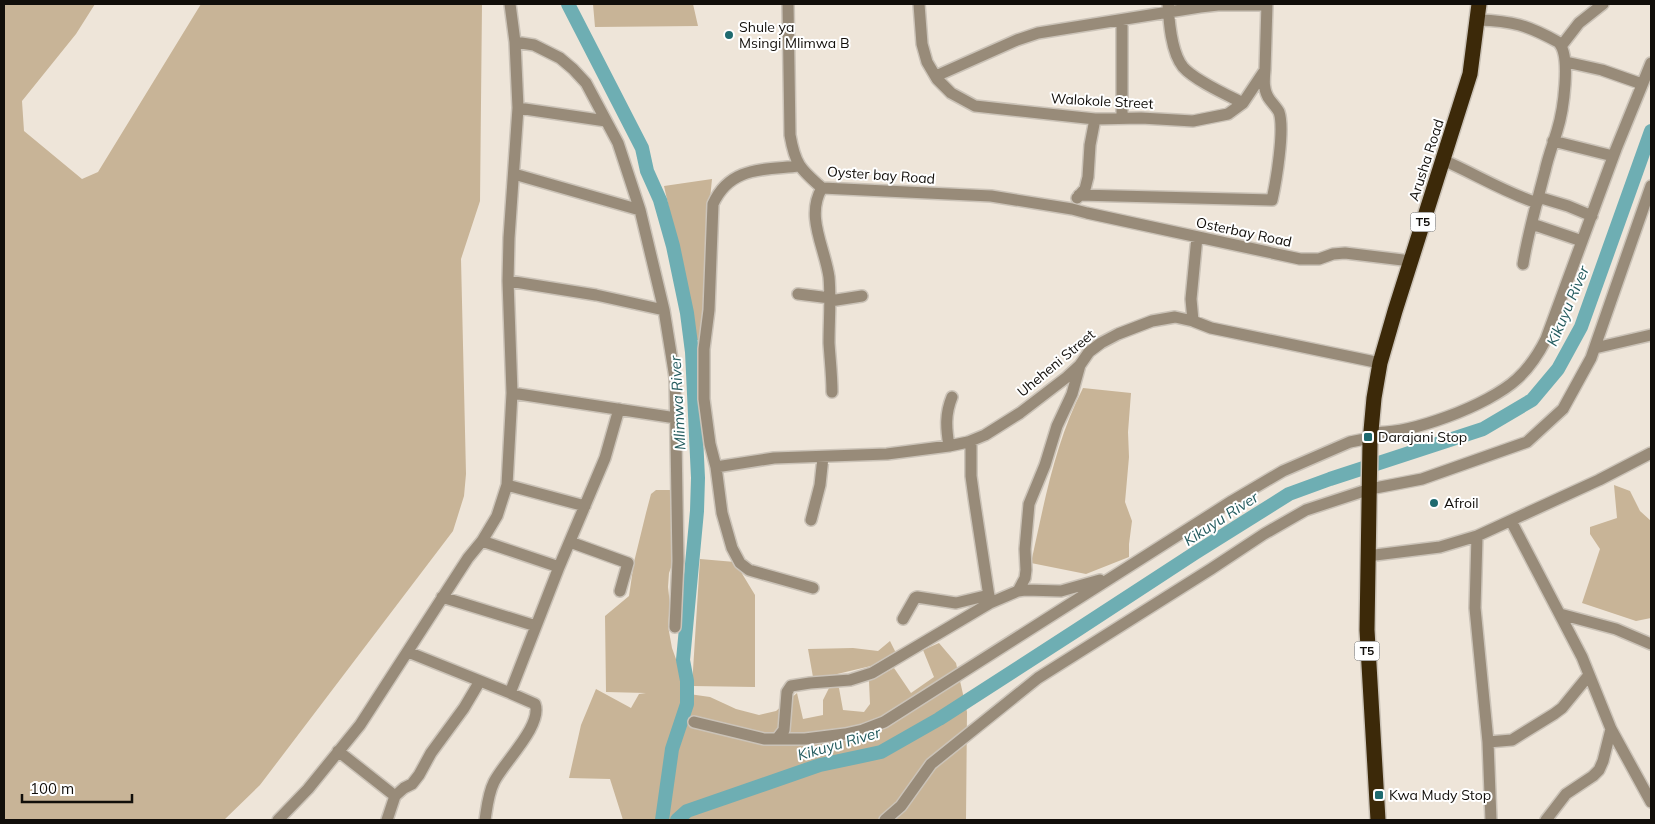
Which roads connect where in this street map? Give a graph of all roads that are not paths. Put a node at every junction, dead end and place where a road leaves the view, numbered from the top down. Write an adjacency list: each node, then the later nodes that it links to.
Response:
1 (510, 4): 10 (street)
2 (788, 4): 25 (street, Oyster bay Road)
3 (919, 4): 15 (street, Walokole Street)
4 (1479, 4): 8 (highway, Arusha Road / T5)
5 (1603, 4): 11 (street)
6 (1267, 5): 7 (street); 14 (street)
7 (1169, 8): 9 (street); 17 (street)
8 (1478, 20): 11 (street); 24 (highway, Arusha Road / T5)
9 (1122, 21): 15 (street); 19 (street)
10 (515, 42): 18 (street); 21 (street)
11 (1562, 45): 12 (street)
12 (1566, 62): 16 (street); 22 (street)
13 (1651, 63): 16 (street)
14 (1265, 70): 17 (street, Walokole Street); 29 (street)
15 (936, 76): 20 (street, Walokole Street)
16 (1642, 84): 23 (street)
17 (1243, 103): 19 (street, Walokole Street)
18 (518, 108): 21 (street); 26 (street)
19 (1122, 118): 20 (street, Walokole Street)
20 (1095, 119): 29 (street)
21 (606, 120): 32 (street)
22 (1553, 141): 23 (street); 30 (street)
23 (1613, 156): 33 (street)
24 (1443, 160): 30 (street); 37 (highway, Arusha Road / T5)
25 (799, 166): 28 (street, Oyster bay Road); 59 (street)
26 (514, 174): 32 (street); 39 (street)
27 (1651, 186): 46 (street)
28 (822, 188): 31 (street, Oyster bay Road); 42 (street)
29 (1079, 196): 31 (street)
30 (1538, 200): 33 (street); 34 (street)
31 (1072, 209): 35 (street, Osterbay Road)
32 (640, 210): 43 (street)
33 (1592, 216): 36 (street)
34 (1532, 224): 36 (street); 38 (street)
35 (1197, 237): 37 (street, Osterbay Road); 44 (street)
36 (1582, 241): 54 (street)
37 (1411, 261): 47 (highway, Arusha Road / T5)
38 (1523, 264)
39 (508, 281): 43 (street); 50 (street)
40 (798, 294): 42 (street)
41 (862, 296): 42 (street)
42 (830, 300): 49 (street)
43 (664, 310): 53 (street)
44 (1193, 321): 47 (street, Uheheni Street); 48 (street, Uheheni Street)
45 (1651, 335): 46 (street)
46 (1595, 348): 61 (street)
47 (1380, 362): 54 (highway, Arusha Road / T5)
48 (1080, 365): 55 (street, Uheheni Street); 73 (street)
49 (832, 392)
50 (512, 393): 52 (street); 60 (street)
51 (952, 397): 56 (street)
52 (619, 409): 53 (street); 62 (street)
53 (676, 418): 79 (street)
54 (1370, 437): 61 (highway, T5); 70 (street)
55 (971, 441): 56 (street, Uheheni Street); 75 (street)
56 (949, 446): 58 (street, Uheheni Street)
57 (1651, 453): 64 (street)
58 (824, 457): 59 (street, Uheheni Street); 63 (street)
59 (716, 467): 71 (street)
60 (507, 485): 62 (street); 66 (street)
61 (1370, 486): 68 (highway, T5); 96 (street)
62 (585, 506): 67 (street)
63 (811, 520)
64 (1511, 521): 65 (street); 76 (street)
65 (1477, 536): 68 (street); 88 (street)
66 (482, 541): 69 (street); 74 (street)
67 (570, 542): 69 (street); 72 (street)
68 (1367, 556): 97 (highway, T5)
69 (559, 567): 78 (street)
70 (1112, 577): 73 (street); 87 (street)
71 (813, 588)
72 (620, 591)
73 (1018, 591): 75 (street)
74 (442, 597): 78 (street); 81 (street)
75 (990, 599): 77 (street); 87 (street)
76 (1560, 614): 80 (street); 82 (street)
77 (903, 619)
78 (536, 626): 84 (street)
79 (675, 627)
80 (1651, 644)
81 (408, 652): 83 (street); 89 (street)
82 (1589, 676): 86 (street); 88 (street)
83 (480, 681): 84 (street); 91 (street)
84 (510, 693): 95 (street)
85 (694, 722): 87 (street)
86 (1611, 729): 90 (street); 99 (street)
87 (777, 739)
88 (1488, 742): 98 (street)
89 (338, 751): 91 (street); 93 (street)
90 (1646, 782): 92 (street)
91 (396, 796): 94 (street)
92 (1651, 802)
93 (278, 820)
94 (387, 820)
95 (485, 820)
96 (885, 820)
97 (1378, 820)
98 (1491, 820)
99 (1546, 820)

